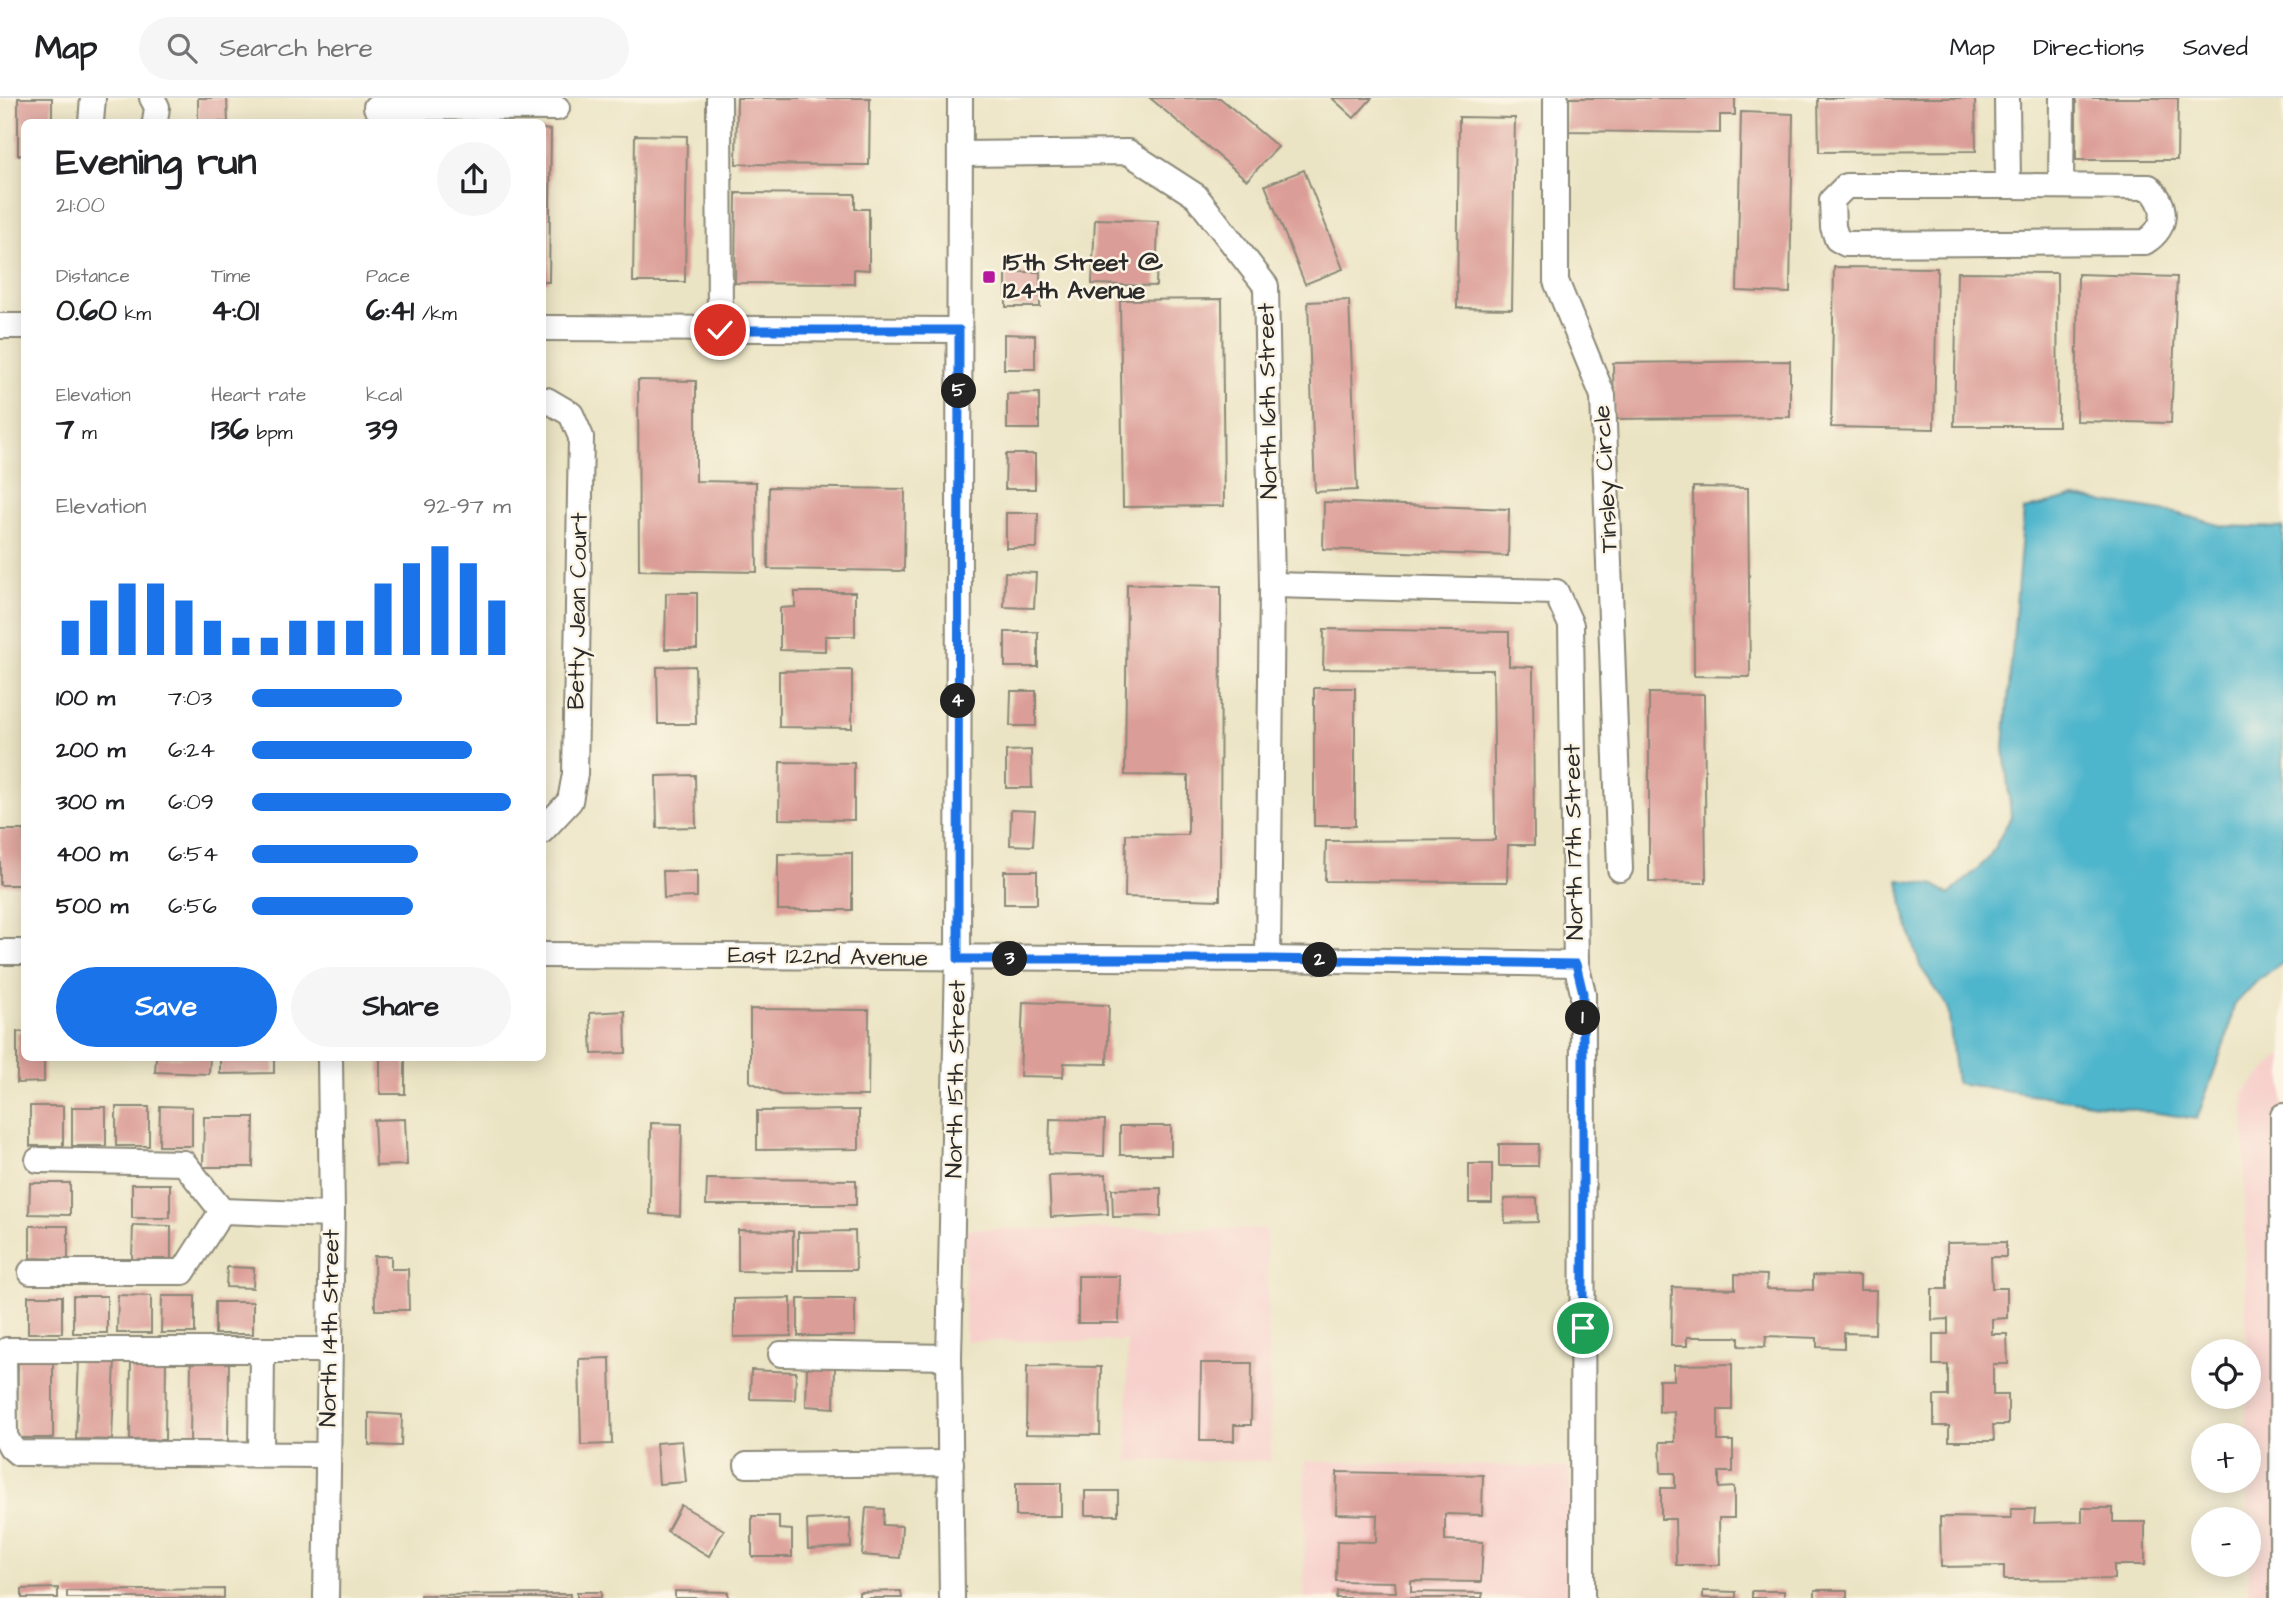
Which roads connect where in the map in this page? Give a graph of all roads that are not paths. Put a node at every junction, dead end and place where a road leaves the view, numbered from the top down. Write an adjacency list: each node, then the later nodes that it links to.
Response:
1 (93, 98): 11 (street)
2 (152, 98): 12 (street)
3 (719, 98): 19 (street)
4 (960, 98): 13 (street, North 15th Street)
5 (1556, 98): 24 (street, Tinsley Circle)
6 (2007, 98): 14 (street)
7 (2062, 98): 15 (street)
8 (376, 107): 10 (street)
9 (557, 108): 10 (street)
10 (475, 115)
11 (90, 119)
12 (155, 119)
13 (960, 154): 20 (street, North 15th Street); 22 (street, North 16th Street)
14 (2008, 186): 15 (street); 15 (street)
15 (2061, 186)
16 (0, 326): 17 (street)
17 (21, 326)
18 (546, 328): 19 (street)
19 (720, 330): 20 (street)
20 (959, 330): 28 (street, North 15th Street)
21 (546, 400): 23 (street, Betty Jean Court)
22 (1272, 585): 29 (street, North 16th Street); 30 (street, North 17th Street)
23 (546, 827)
24 (1620, 869)
25 (0, 952): 26 (street)
26 (21, 952)
27 (546, 956): 28 (street, East 122nd Avenue)
28 (958, 959): 29 (street, East 122nd Avenue); 40 (street, North 15th Street)
29 (1268, 959): 30 (street, East 122nd Avenue)
30 (1576, 964): 47 (street, North 17th Street)
31 (330, 1061): 35 (street, North 14th Street)
32 (2283, 1116): 48 (street)
33 (38, 1160): 34 (street)
34 (222, 1211): 35 (street); 36 (street)
35 (332, 1215): 38 (street, North 14th Street)
36 (31, 1272)
37 (262, 1350): 38 (street); 41 (street); 41 (street)
38 (330, 1350): 42 (street, North 14th Street)
39 (781, 1354): 40 (street)
40 (949, 1357): 43 (street, North 15th Street)
41 (261, 1453): 42 (street)
42 (328, 1455): 45 (street, North 14th Street)
43 (951, 1463): 44 (street); 46 (street, North 15th Street)
44 (747, 1465)
45 (326, 1598)
46 (952, 1598)
47 (1583, 1598)
48 (2282, 1598)

